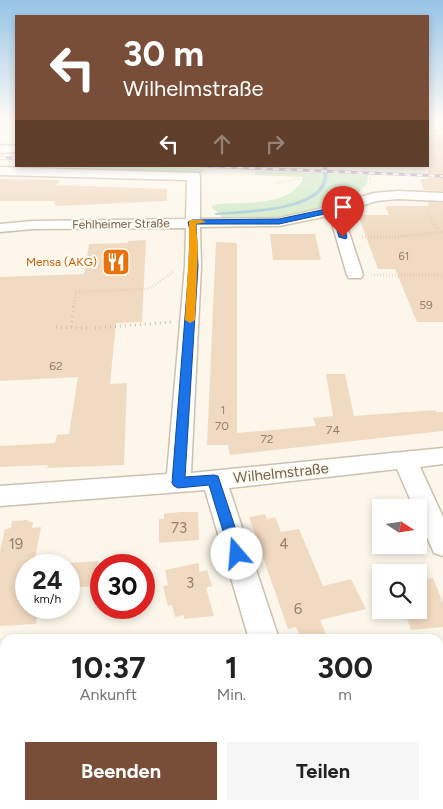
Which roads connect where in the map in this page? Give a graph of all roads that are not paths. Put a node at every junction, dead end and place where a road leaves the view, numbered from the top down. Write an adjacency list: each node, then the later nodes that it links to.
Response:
1 (0, 171): 4 (street)
2 (443, 197): 3 (street, Fehlheimer Straße)
3 (331, 211): 4 (street, Fehlheimer Straße); 6 (street)
4 (192, 222): 5 (street, Fehlheimer Straße); 10 (street)
5 (0, 228)
6 (355, 275)
7 (443, 456): 8 (street, Wilhelmstraße)
8 (405, 460): 9 (street, Wilhelmstraße); 12 (street)
9 (214, 480): 10 (street, Wilhelmstraße); 13 (street)
10 (178, 483): 11 (street, Wilhelmstraße)
11 (0, 496)
12 (443, 545)
13 (262, 634)

